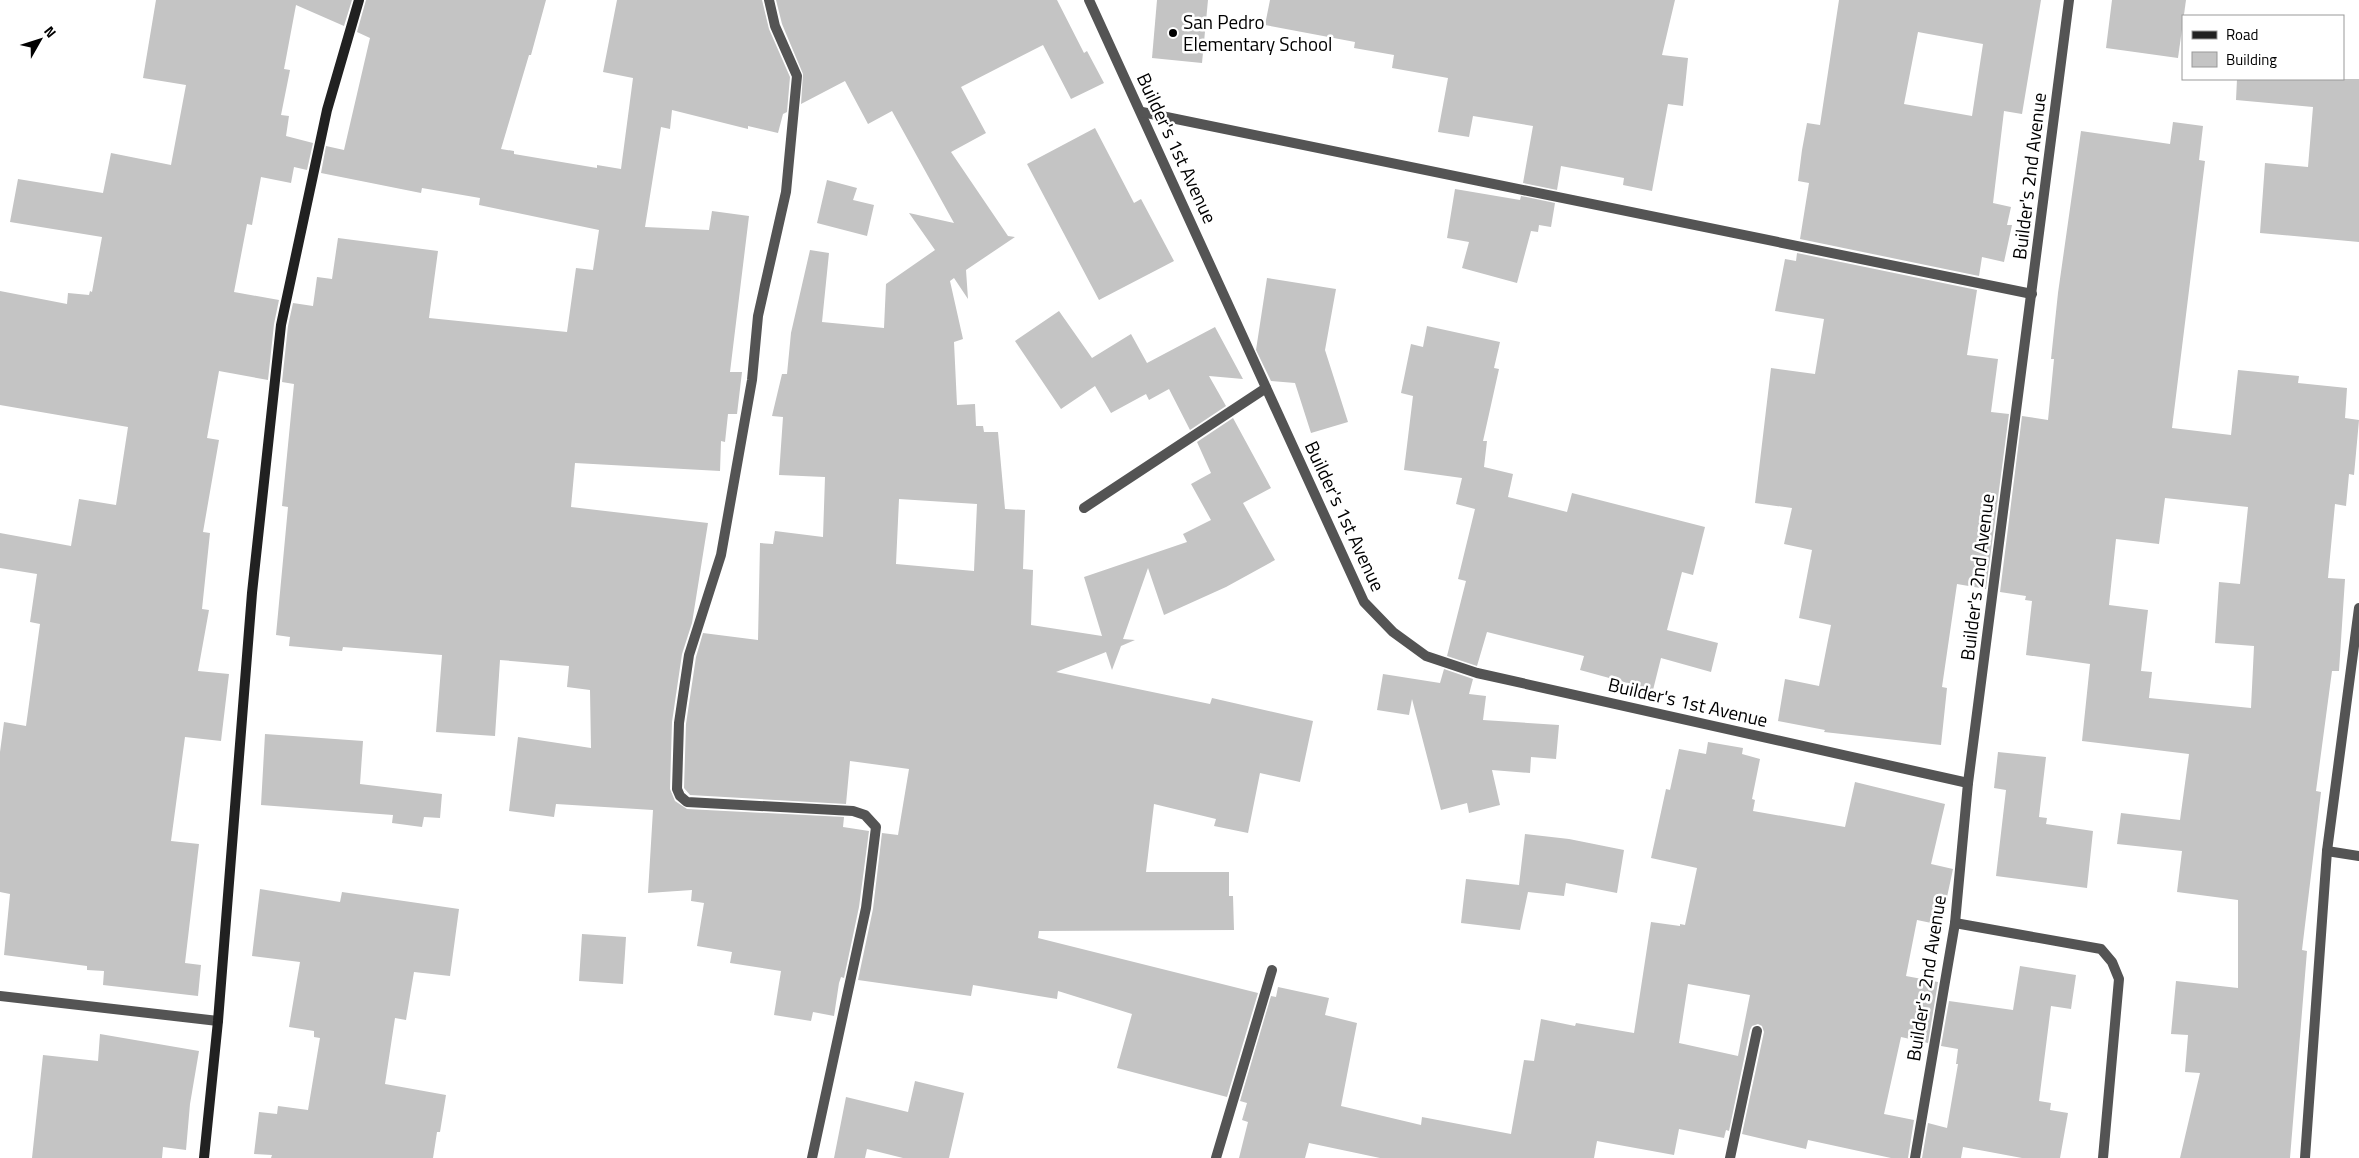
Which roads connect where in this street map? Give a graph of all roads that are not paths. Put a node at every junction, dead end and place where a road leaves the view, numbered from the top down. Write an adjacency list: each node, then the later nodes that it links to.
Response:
1 (359, 0): 16 (street)
2 (769, 0): 19 (street)
3 (1089, 0): 5 (street, Builder's 1st Avenue)
4 (2069, 0): 6 (street, Builder's 2nd Avenue)
5 (1142, 112): 6 (street); 7 (street, Builder's 1st Avenue)
6 (2032, 294): 10 (street, Builder's 2nd Avenue)
7 (1266, 388): 8 (street); 10 (street, Builder's 1st Avenue)
8 (1084, 508)
9 (2359, 608): 11 (street)
10 (1968, 782): 13 (street, Builder's 2nd Avenue)
11 (2327, 851): 12 (street); 24 (street)
12 (2359, 856)
13 (1955, 923): 22 (street, Builder's 2nd Avenue); 23 (street)
14 (1272, 970): 20 (street)
15 (0, 996): 16 (street)
16 (218, 1021): 18 (street)
17 (1757, 1031): 21 (street)
18 (204, 1158)
19 (812, 1158)
20 (1216, 1158)
21 (1730, 1158)
22 (1915, 1158)
23 (2103, 1158)
24 (2305, 1158)

